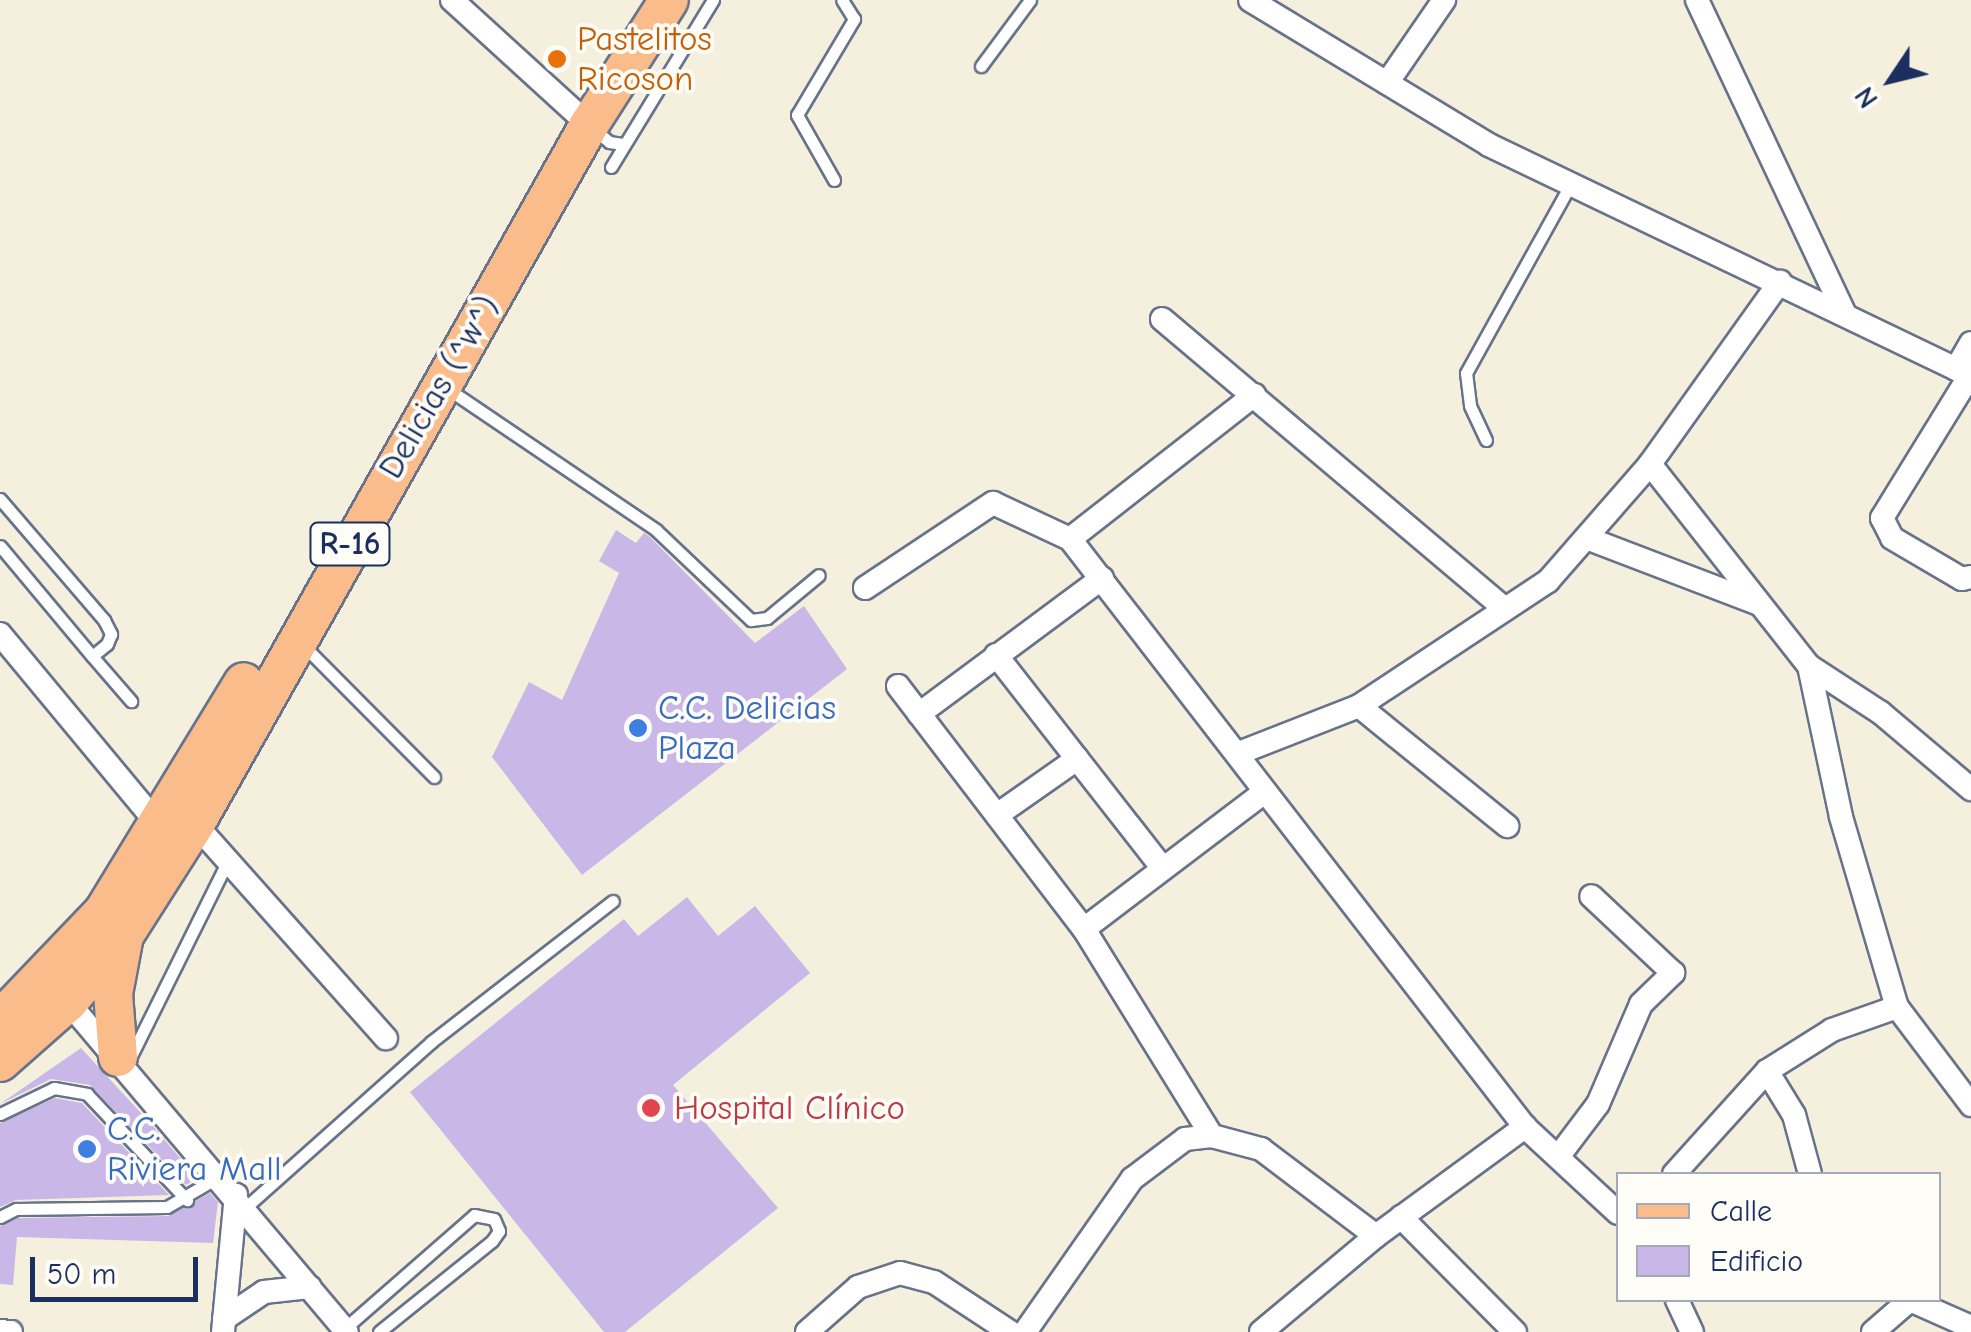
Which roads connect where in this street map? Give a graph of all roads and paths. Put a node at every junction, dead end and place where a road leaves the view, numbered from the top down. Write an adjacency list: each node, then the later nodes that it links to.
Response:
1 (452, 0): 13 (street)
2 (638, 0): 13 (main road, Delicias (^w^) / R-16)
3 (692, 0): 10 (lane)
4 (713, 0): 10 (lane)
5 (842, 0): 16 (lane)
6 (1030, 0): 11 (lane)
7 (1250, 0): 12 (street)
8 (1444, 0): 12 (street)
9 (1697, 0): 19 (street)
10 (685, 7): 13 (main road, Delicias (^w^) / R-16); 14 (lane)
11 (982, 66)
12 (1387, 83): 17 (street)
13 (582, 120): 14 (lane); 23 (main road, Delicias (^w^) / R-16); 52 (main road, Delicias (^w^) / R-16)
14 (624, 144): 15 (lane)
15 (610, 167)
16 (834, 180)
17 (1570, 186): 18 (street); 25 (lane)
18 (1780, 282): 19 (street); 26 (street)
19 (1844, 312): 22 (street)
20 (1162, 319): 24 (street)
21 (1971, 344): 22 (street)
22 (1966, 373): 32 (street)
23 (440, 384): 31 (lane); 38 (main road, Delicias (^w^) / R-16)
24 (1254, 395): 28 (street); 36 (street)
25 (1486, 440)
26 (1650, 464): 29 (street); 35 (street)
27 (0, 499): 39 (lane)
28 (1070, 539): 33 (street); 34 (street)
29 (1588, 539): 35 (street); 36 (street)
30 (0, 546): 39 (lane)
31 (820, 575)
32 (1971, 577)
33 (1102, 578): 40 (street); 46 (street)
34 (865, 588)
35 (1760, 604): 41 (street)
36 (1505, 610): 44 (street)
37 (0, 634): 52 (street)
38 (297, 638): 48 (lane); 52 (main road, Delicias (^w^) / R-16)
39 (92, 656): 43 (lane)
40 (996, 656): 45 (street); 47 (street)
41 (1808, 666): 49 (street); 61 (street)
42 (898, 686): 45 (street)
43 (130, 701)
44 (1359, 706): 46 (street); 53 (street)
45 (919, 714): 51 (street)
46 (1239, 753): 50 (street)
47 (1076, 758): 51 (street); 55 (street)
48 (434, 776)
49 (1971, 790)
50 (1263, 793): 55 (street); 69 (street)
51 (997, 815): 58 (street)
52 (178, 825): 54 (street); 59 (main road, Delicias (^w^) / R-16); 60 (main road, Delicias (^w^) / R-16)
53 (1507, 826)
54 (228, 861): 63 (street); 65 (lane)
55 (1162, 868): 58 (street)
56 (1591, 896): 71 (street)
57 (613, 901): 76 (lane)
58 (1084, 930): 70 (street)
59 (125, 934): 60 (main road, Delicias (^w^) / R-16); 65 (main road)
60 (57, 990): 62 (main road, Delicias (^w^) / R-16); 64 (main road, Delicias (^w^) / R-16); 65 (street)
61 (1898, 1007): 66 (street); 67 (street)
62 (0, 1020)
63 (386, 1038)
64 (0, 1062)
65 (122, 1062): 74 (street)
66 (1767, 1071): 72 (street); 73 (street)
67 (1971, 1105)
68 (0, 1114): 75 (lane)
69 (1525, 1127): 71 (street); 79 (street)
70 (1212, 1136): 80 (street); 93 (street)
71 (1558, 1157): 77 (street)
72 (1676, 1172)
73 (1809, 1172)
74 (220, 1176): 75 (lane); 76 (street)
75 (187, 1200): 78 (lane)
76 (241, 1201): 81 (street); 85 (street)
77 (1616, 1211)
78 (0, 1217)
79 (1401, 1217): 80 (street); 95 (street)
80 (1376, 1236): 94 (street)
81 (310, 1287): 85 (street); 87 (street)
82 (1678, 1302): 96 (street)
83 (1908, 1302): 97 (street)
84 (1915, 1302): 86 (street)
85 (224, 1326)
86 (1971, 1327)
87 (346, 1330): 90 (lane)
88 (0, 1331): 89 (street)
89 (11, 1332)
90 (379, 1332)
91 (807, 1332): 92 (street)
92 (1010, 1332)
93 (1025, 1332)
94 (1262, 1332)
95 (1515, 1332)
96 (1692, 1332)
97 (1873, 1332)

